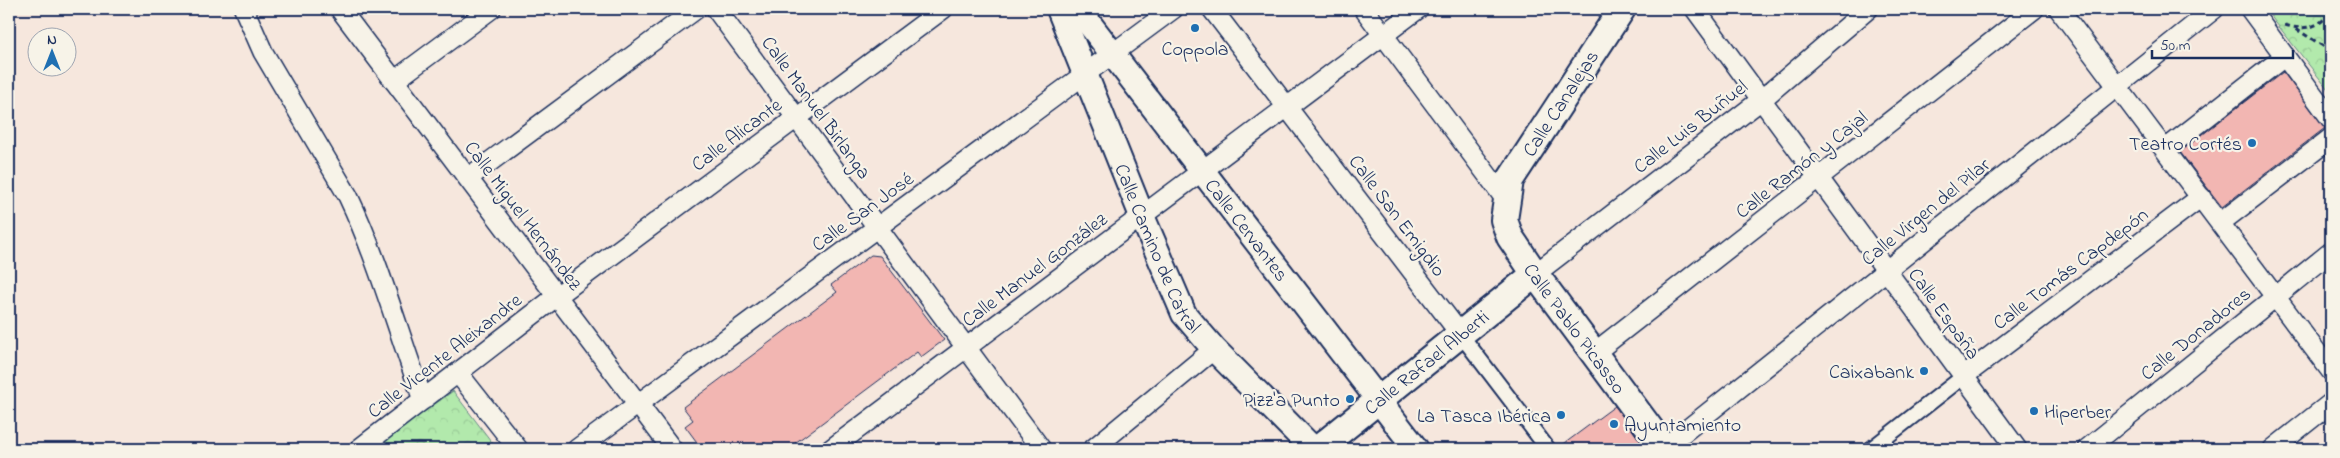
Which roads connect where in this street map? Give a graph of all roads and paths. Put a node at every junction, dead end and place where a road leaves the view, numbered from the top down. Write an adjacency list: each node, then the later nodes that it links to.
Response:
1 (244, 9): 56 (street)
2 (340, 9): 28 (street, Calle Miguel Hernández)
3 (490, 9): 28 (street)
4 (696, 9): 37 (street)
5 (716, 9): 32 (street, Calle Manuel Birlanga)
6 (943, 9): 32 (street, Calle Alicante)
7 (1059, 9): 27 (street, Calle Camino de Catral)
8 (1078, 9): 24 (street, Calle Cervantes)
9 (1174, 9): 24 (street, Calle San José)
10 (1212, 9): 31 (street, Calle San Emigdio)
11 (1364, 9): 23 (street)
12 (1418, 9): 23 (street, Calle Manuel González)
13 (1622, 9): 40 (main road, Calle Canalejas)
14 (1695, 9): 30 (street, Calle España)
15 (1868, 9): 30 (street, Calle Luis Buñuel)
16 (2034, 9): 38 (street, Calle Ramón y Cajal)
17 (2058, 9): 29 (street)
18 (2214, 9): 29 (street, Calle Virgen del Pilar)
19 (2250, 9): 26 (street)
20 (2331, 11): 22 (path)
21 (2279, 20): 22 (path)
22 (2295, 28): 25 (path)
23 (1383, 35): 31 (street, Calle Manuel González); 40 (street)
24 (1113, 54): 27 (street, Calle San José); 36 (street, Calle Cervantes)
25 (2331, 55)
26 (2285, 56): 33 (street); 35 (street)
27 (1084, 75): 41 (street, Calle Camino de Catral); 43 (street, Calle San José)
28 (394, 81): 37 (street, Calle Miguel Hernández)
29 (2115, 86): 35 (street); 45 (street, Calle Virgen del Pilar)
30 (1761, 100): 38 (street, Calle España); 46 (street, Calle Luis Buñuel)
31 (1287, 107): 36 (street, Calle Manuel González); 49 (street, Calle San Emigdio)
32 (796, 118): 43 (street, Calle Manuel Birlanga); 47 (street, Calle Alicante)
33 (2331, 119)
34 (2331, 138): 42 (street)
35 (2166, 149): 39 (street)
36 (1202, 171): 41 (street, Calle Manuel González); 57 (street, Calle Cervantes)
37 (468, 178): 47 (street, Calle Miguel Hernández)
38 (1819, 179): 45 (street, Calle España); 52 (street, Calle Ramón y Cajal)
39 (2201, 197): 42 (street); 55 (street, Calle Tomás Capdepón)
40 (1506, 200): 46 (main road, Calle Pablo Picasso)
41 (1142, 216): 50 (street, Calle Manuel González); 51 (street, Calle Camino de Catral)
42 (2220, 223): 48 (street)
43 (878, 227): 50 (street, Calle Manuel Birlanga); 59 (street, Calle San José)
44 (2331, 252): 48 (street, Calle Donadores)
45 (1887, 271): 55 (street, Calle España); 60 (street, Calle Virgen del Pilar)
46 (1534, 274): 49 (main road, Calle Rafael Alberti); 52 (main road, Calle Pablo Picasso)
47 (557, 296): 54 (street, Calle Vicente Aleixandre); 59 (street, Calle Miguel Hernández)
48 (2276, 297): 53 (street); 74 (street, Calle Donadores)
49 (1461, 335): 57 (main road, Calle Rafael Alberti); 71 (street, Calle San Emigdio)
50 (966, 348): 65 (street, Calle Manuel González); 66 (street, Calle Manuel Birlanga)
51 (1214, 349): 67 (street); 68 (street, Calle Camino de Catral)
52 (1594, 353): 60 (main road, Calle Pablo Picasso)
53 (2331, 371)
54 (458, 372): 56 (street, Calle Vicente Aleixandre); 62 (street)
55 (1964, 376): 72 (street, Calle Tomás Capdepón); 73 (street, Calle España)
56 (422, 400): 61 (street, Calle Vicente Aleixandre)
57 (1378, 401): 69 (main road, Calle Rafael Alberti); 70 (street, Calle Cervantes)
58 (2331, 403): 75 (street)
59 (638, 404): 63 (street, Calle San José); 64 (street, Calle Miguel Hernández)
60 (1665, 448)
61 (359, 449)
62 (518, 449)
63 (577, 449)
64 (672, 449)
65 (831, 449)
66 (1041, 449)
67 (1093, 449)
68 (1313, 449)
69 (1318, 449)
70 (1416, 449)
71 (1548, 449)
72 (1872, 449)
73 (2017, 449)
74 (2087, 449)
75 (2273, 449)

